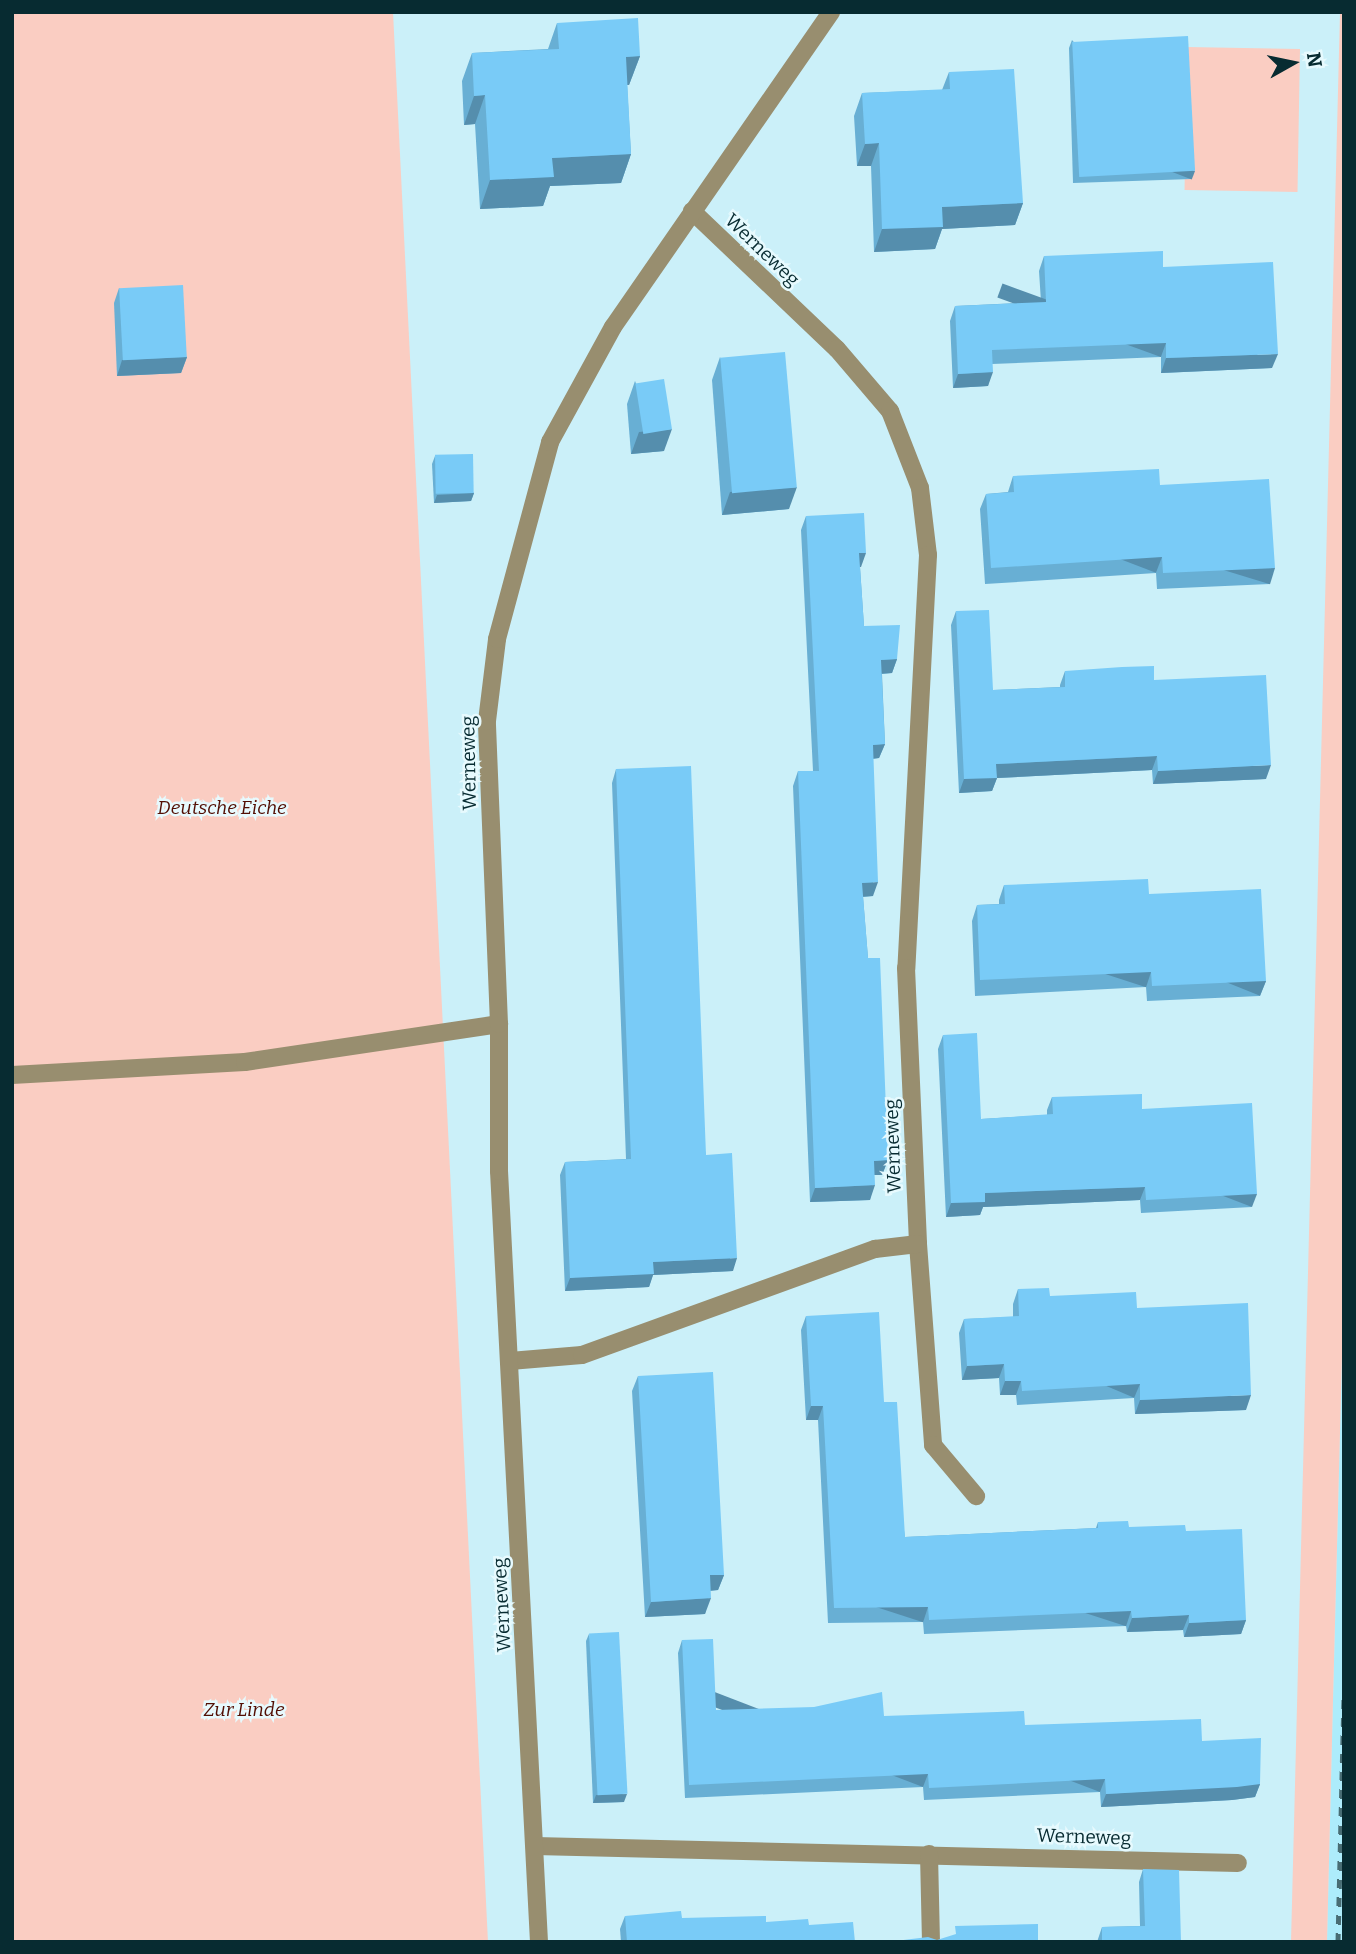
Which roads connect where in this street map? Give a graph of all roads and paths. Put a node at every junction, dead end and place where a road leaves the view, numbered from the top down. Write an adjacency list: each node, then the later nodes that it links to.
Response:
1 (831, 12): 2 (street, Werneweg)
2 (692, 211): 3 (street, Werneweg); 5 (street, Werneweg)
3 (499, 1024): 4 (street); 6 (street, Werneweg)
4 (12, 1075)
5 (918, 1244): 6 (street); 7 (street, Werneweg)
6 (510, 1362): 8 (street, Werneweg)
7 (975, 1496)
8 (534, 1846): 9 (street, Werneweg); 11 (street, Werneweg)
9 (929, 1854): 10 (street, Werneweg); 12 (street)
10 (1238, 1863)
11 (539, 1942)
12 (931, 1942)

